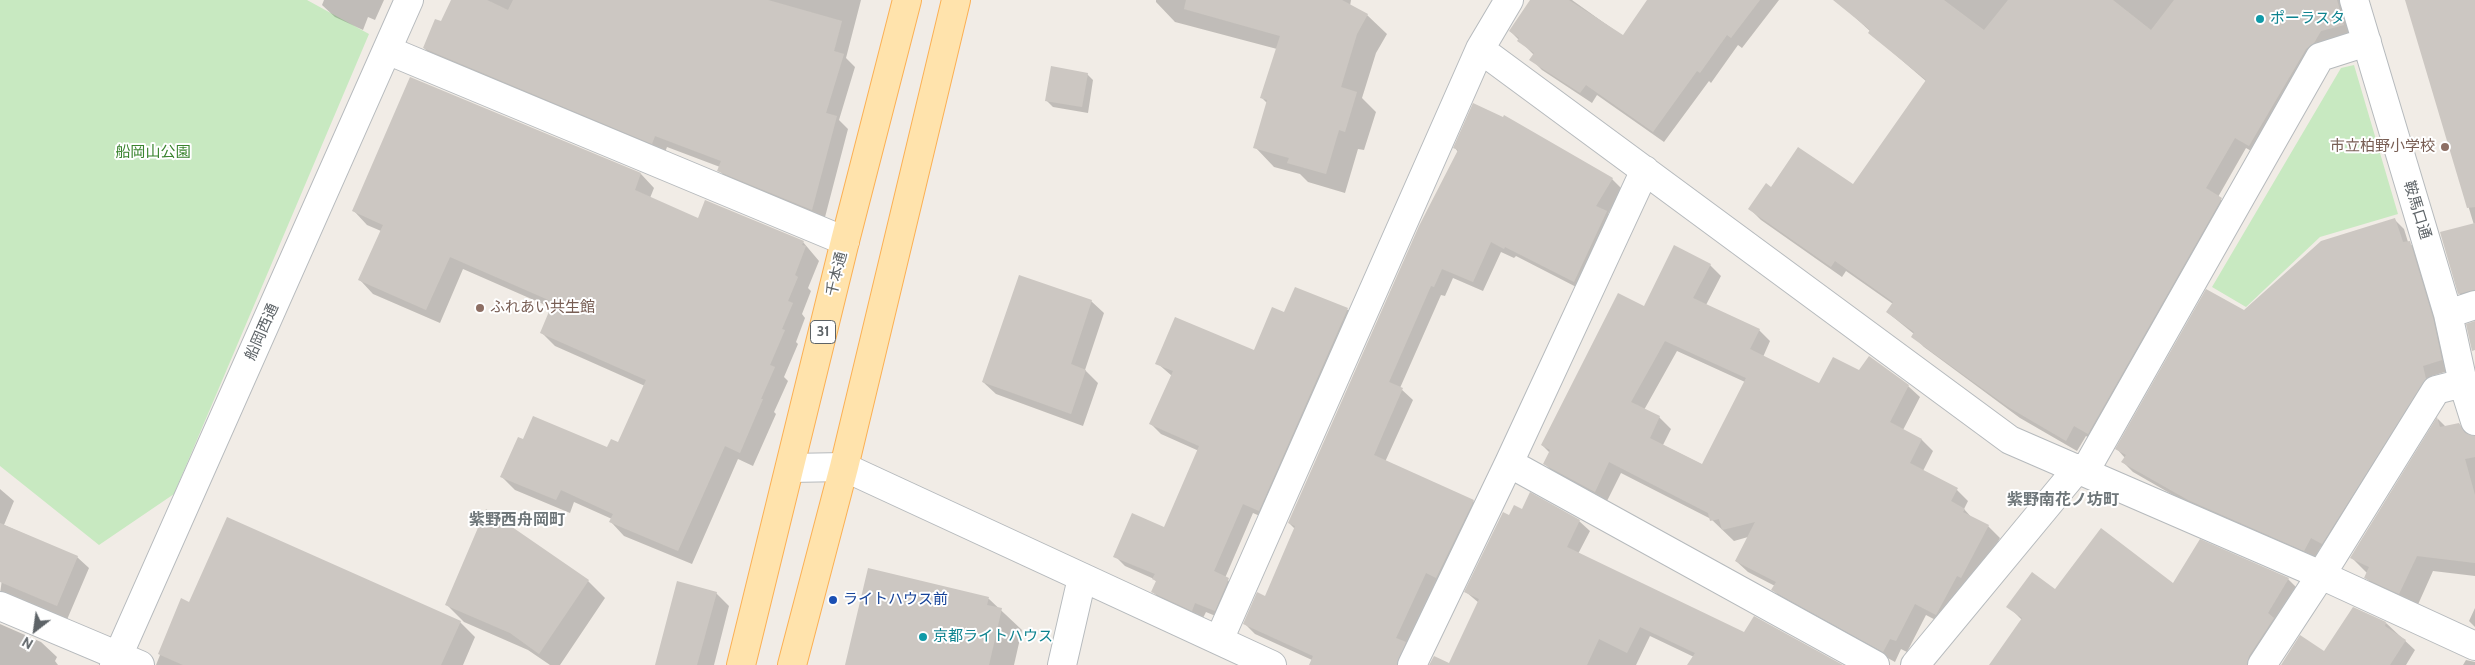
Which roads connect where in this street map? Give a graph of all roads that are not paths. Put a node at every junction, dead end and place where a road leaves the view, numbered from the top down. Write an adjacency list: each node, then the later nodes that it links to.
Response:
1 (409, 0): 8 (street, 船岡西通)
2 (907, 0): 10 (main road, 千本通 / 31)
3 (956, 0): 16 (main road)
4 (1509, 0): 7 (street)
5 (2354, 0): 6 (street, 鞍馬口通)
6 (2367, 42): 12 (street, 鞍馬口通); 18 (street)
7 (1480, 49): 9 (street); 22 (street)
8 (387, 50): 10 (street); 24 (street, 船岡西通)
9 (1645, 170): 15 (street); 18 (street)
10 (845, 241): 17 (main road, 千本通 / 31)
11 (2475, 305): 12 (street)
12 (2448, 314): 13 (street, 鞍馬口通)
13 (2462, 383): 14 (street, 鞍馬口通); 19 (street)
14 (2475, 421)
15 (1509, 463): 29 (street); 30 (street)
16 (844, 467): 17 (street); 20 (street); 26 (main road)
17 (790, 468): 25 (main road, 千本通 / 31)
18 (2082, 470): 19 (street); 31 (street)
19 (2321, 575): 23 (street); 32 (street)
20 (1082, 578): 22 (street); 27 (street)
21 (0, 606): 24 (street)
22 (1219, 640): 28 (street)
23 (2475, 646)
24 (124, 662)
25 (741, 665)
26 (792, 665)
27 (1062, 665)
28 (1272, 665)
29 (1412, 665)
30 (1875, 665)
31 (1915, 665)
32 (2262, 665)

